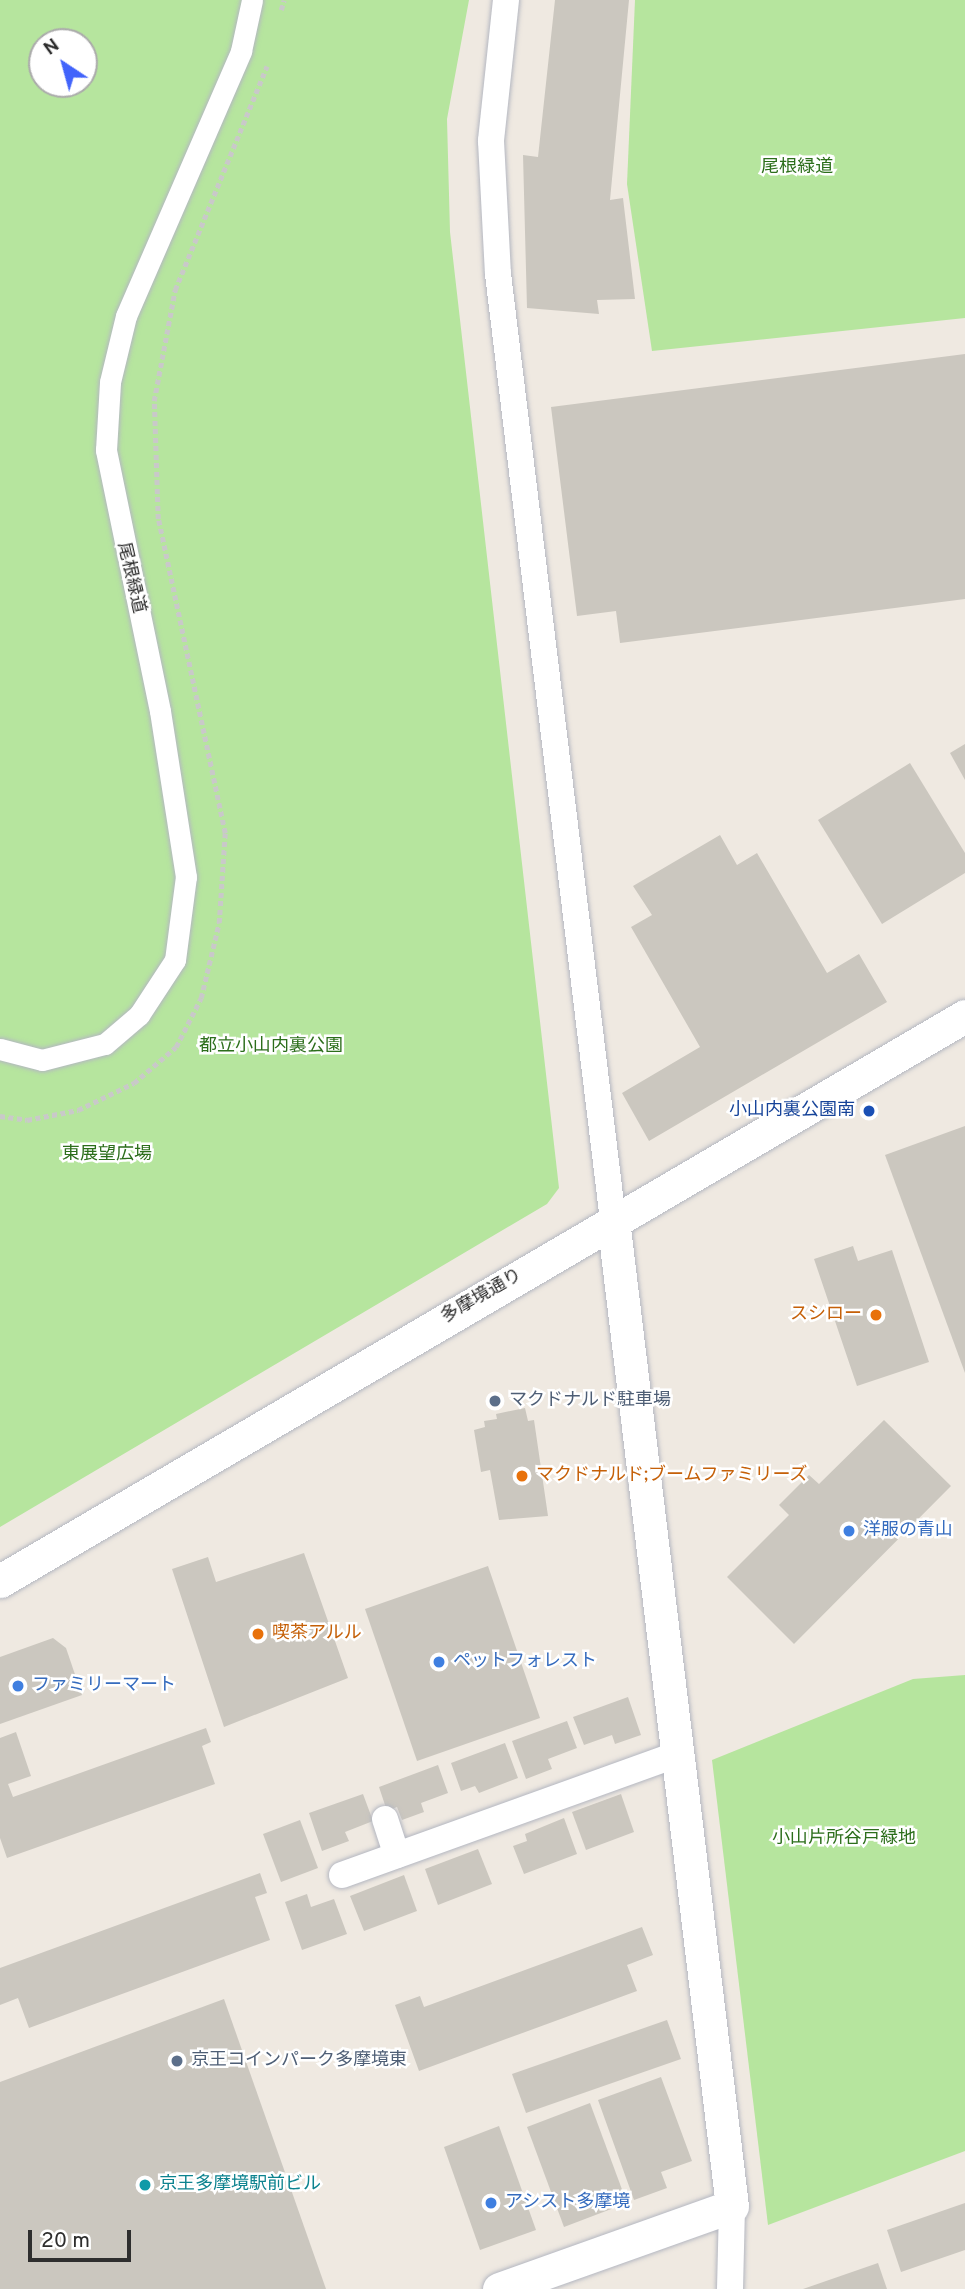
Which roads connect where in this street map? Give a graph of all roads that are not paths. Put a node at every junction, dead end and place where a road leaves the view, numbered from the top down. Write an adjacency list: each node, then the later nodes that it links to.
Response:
1 (252, 0): 4 (street, 尾根緑道)
2 (506, 0): 5 (street)
3 (965, 1016): 5 (street, 多摩境通り)
4 (0, 1049)
5 (613, 1220): 6 (street, 多摩境通り); 7 (street)
6 (0, 1581)
7 (679, 1754): 9 (street); 11 (street)
8 (385, 1819): 9 (street)
9 (397, 1855): 10 (street)
10 (342, 1875)
11 (732, 2206): 12 (street); 13 (street)
12 (499, 2289)
13 (730, 2289)

